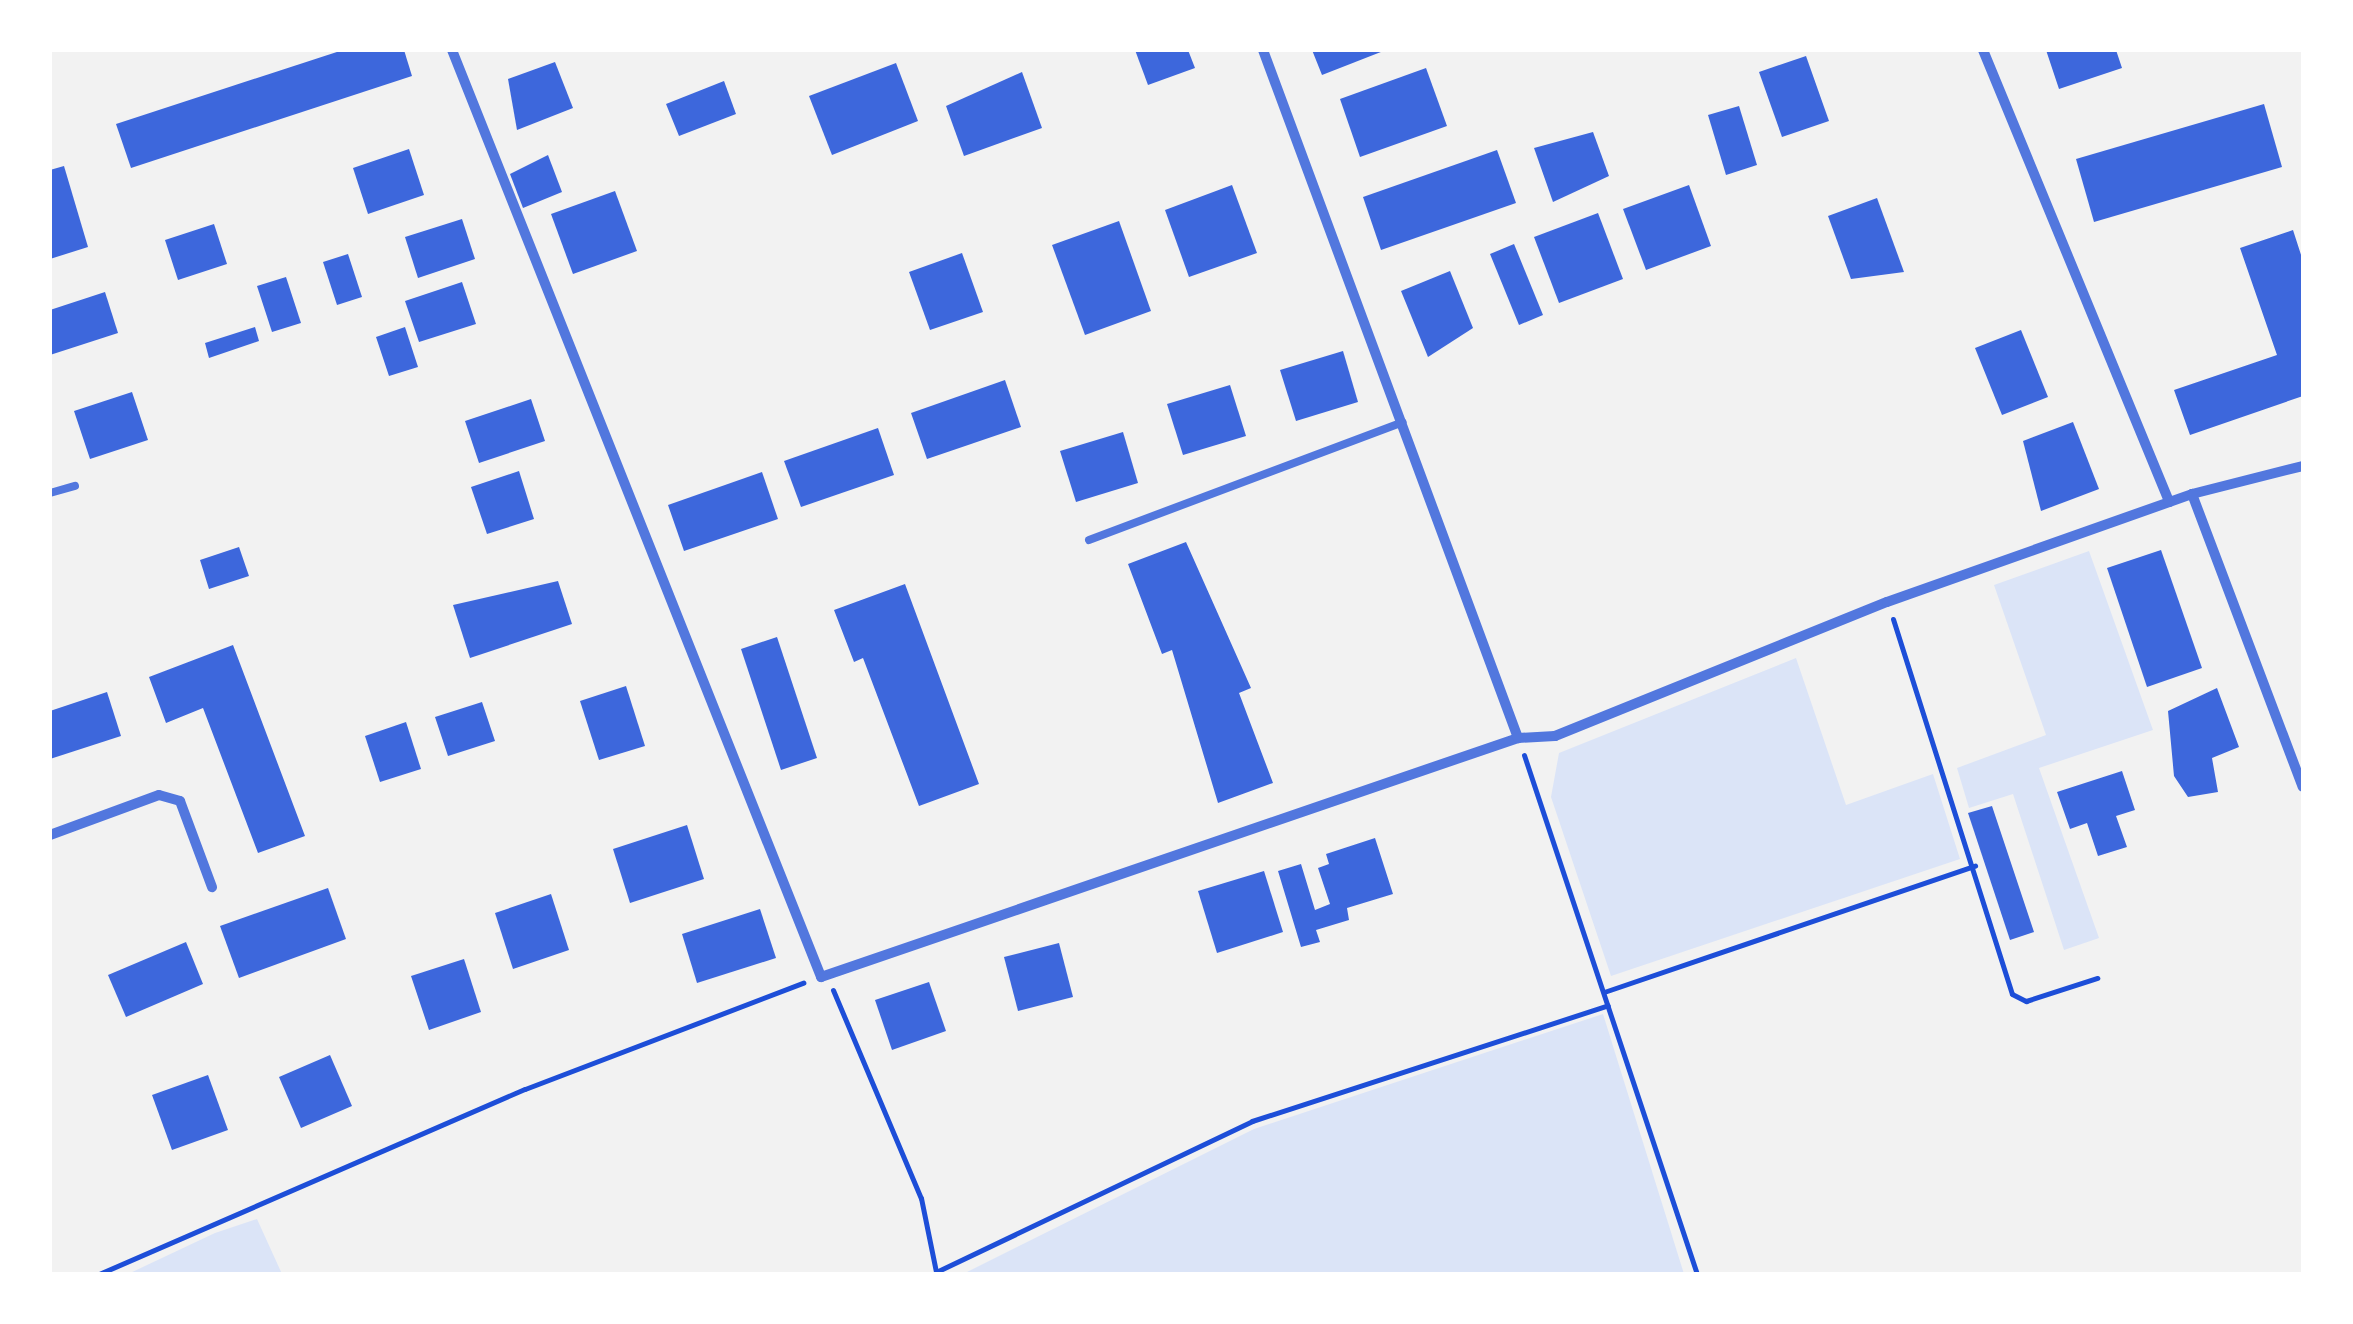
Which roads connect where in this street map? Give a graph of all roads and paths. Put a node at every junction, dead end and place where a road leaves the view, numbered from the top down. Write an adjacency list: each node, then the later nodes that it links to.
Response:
1 (452, 50): 17 (street)
2 (1263, 50): 4 (street)
3 (1983, 50): 9 (street)
4 (1403, 422): 10 (lane); 12 (street)
5 (2303, 466): 8 (street)
6 (75, 486): 7 (lane)
7 (50, 494)
8 (2192, 494): 9 (street); 13 (street)
9 (2169, 502): 11 (street)
10 (1089, 540)
11 (1888, 602): 12 (street); 15 (path)
12 (1518, 738): 17 (street); 19 (path)
13 (2303, 786)
14 (50, 835): 16 (street)
15 (1975, 866): 18 (path); 19 (path)
16 (212, 887)
17 (821, 978): 21 (path); 22 (path)
18 (2098, 978)
19 (1604, 992): 20 (path)
20 (1608, 1005): 21 (path); 23 (path)
21 (934, 1273)
22 (99, 1274)
23 (1697, 1274)

